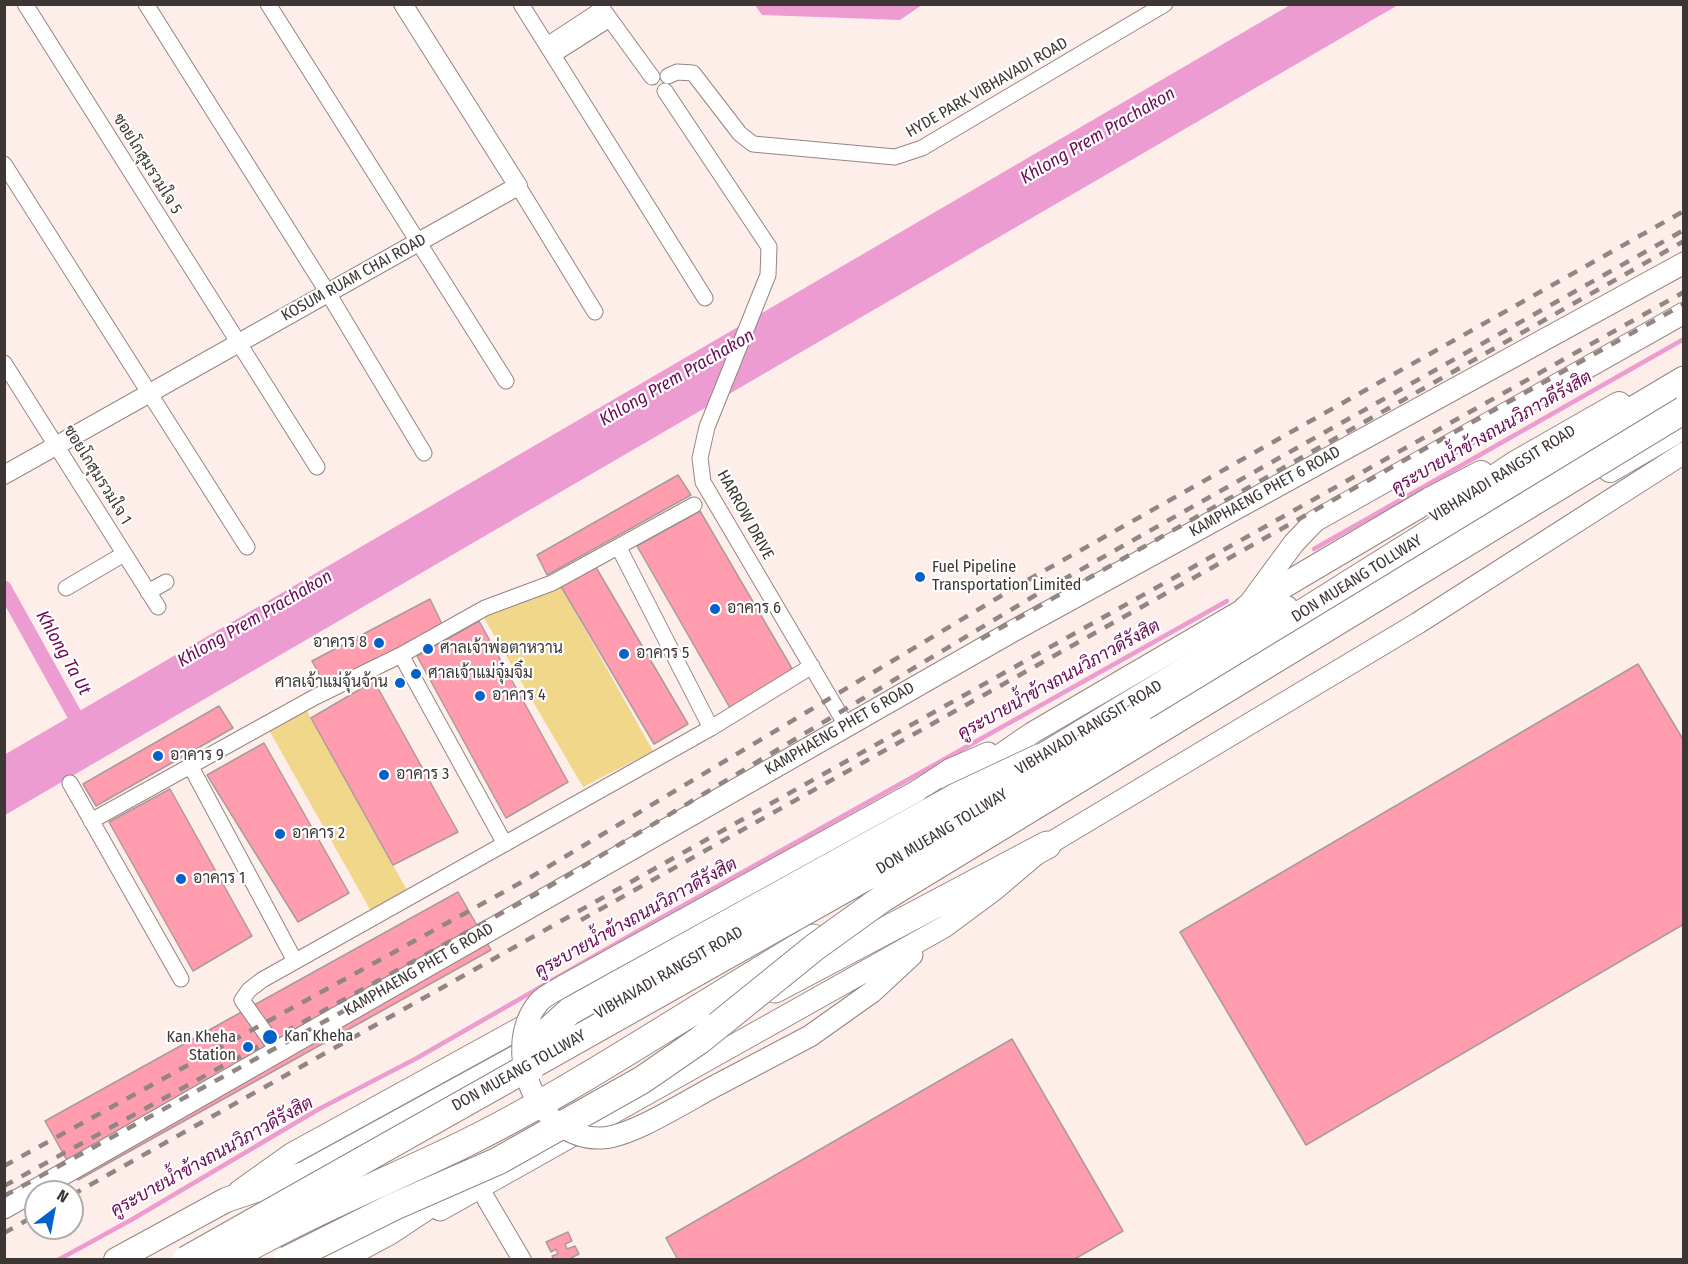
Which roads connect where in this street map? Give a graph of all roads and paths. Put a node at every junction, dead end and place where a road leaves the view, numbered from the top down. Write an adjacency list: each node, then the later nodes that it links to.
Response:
1 (25, 4): 18 (street, ซอยโกสุมรวมใจ 5)
2 (146, 4): 14 (street)
3 (268, 4): 12 (street)
4 (403, 4): 11 (street)
5 (521, 4): 8 (street)
6 (1165, 4): 9 (street, HYDE PARK VIBHAVADI ROAD)
7 (603, 11): 8 (street, HARROW DRIVE); 9 (street, HARROW DRIVE)
8 (550, 50): 15 (street)
9 (662, 81): 42 (street, HARROW DRIVE)
10 (4, 164): 23 (street)
11 (518, 186): 12 (street, KOSUM RUAM CHAI ROAD); 16 (street)
12 (418, 242): 14 (street, KOSUM RUAM CHAI ROAD); 22 (street)
13 (1683, 263): 44 (main road, KAMPHAENG PHET 6 ROAD)
14 (328, 293): 18 (street, KOSUM RUAM CHAI ROAD); 27 (street)
15 (705, 298)
16 (595, 312)
17 (1683, 313): 40 (main road)
18 (239, 343): 23 (street, KOSUM RUAM CHAI ROAD); 30 (street, ซอยโกสุมรวมใจ 5)
19 (4, 363): 26 (street, ซอยโกสุมรวมใจ 1)
20 (1683, 366): 29 (highway, VIBHAVADI RANGSIT ROAD)
21 (1683, 380): 43 (highway, DON MUEANG TOLLWAY)
22 (506, 381)
23 (151, 393): 26 (street, KOSUM RUAM CHAI ROAD); 33 (street)
24 (1683, 410): 52 (highway, DON MUEANG TOLLWAY, bridge)
25 (1683, 427): 63 (highway, VIBHAVADI RANGSIT ROAD)
26 (57, 446): 31 (street, KOSUM RUAM CHAI ROAD); 35 (street, ซอยโกสุมรวมใจ 1)
27 (424, 453)
28 (1683, 453): 51 (main road)
29 (1514, 464): 40 (highway); 59 (highway, VIBHAVADI RANGSIT ROAD)
30 (317, 467)
31 (4, 475)
32 (694, 505): 34 (street)
33 (247, 547)
34 (619, 548): 41 (street); 45 (street)
35 (124, 554): 37 (street); 38 (street, ซอยโกสุมรวมใจ 1)
36 (166, 582): 38 (street)
37 (66, 588)
38 (148, 592): 39 (street, ซอยโกสุมรวมใจ 1)
39 (158, 607)
40 (1246, 608): 46 (main road, VIBHAVADI RANGSIT ROAD)
41 (401, 655): 47 (street); 50 (street)
42 (812, 666): 44 (street, HARROW DRIVE); 45 (street)
43 (1137, 717): 57 (highway, bridge); 62 (highway, DON MUEANG TOLLWAY, bridge)
44 (846, 725): 56 (main road, KAMPHAENG PHET 6 ROAD)
45 (711, 728): 50 (street)
46 (1032, 733): 57 (main road, bridge); 59 (main road, VIBHAVADI RANGSIT ROAD)
47 (191, 767): 49 (street); 54 (street)
48 (70, 783): 49 (street)
49 (92, 821): 55 (street)
50 (505, 844): 54 (street)
51 (1047, 845): 53 (main road); 65 (highway)
52 (883, 898): 63 (highway, DON MUEANG TOLLWAY, bridge); 64 (highway, DON MUEANG TOLLWAY, bridge)
53 (944, 927): 57 (main road, bridge); 58 (main road)
54 (295, 961): 56 (street)
55 (181, 979)
56 (278, 1051): 60 (main road, KAMPHAENG PHET 6 ROAD)
57 (528, 1081)
58 (479, 1187): 66 (main road); 67 (street)
59 (226, 1200): 61 (highway, VIBHAVADI RANGSIT ROAD)
60 (4, 1208)
61 (116, 1260)
62 (186, 1260)
63 (228, 1260)
64 (287, 1260)
65 (335, 1260)
66 (352, 1260)
67 (522, 1260)

